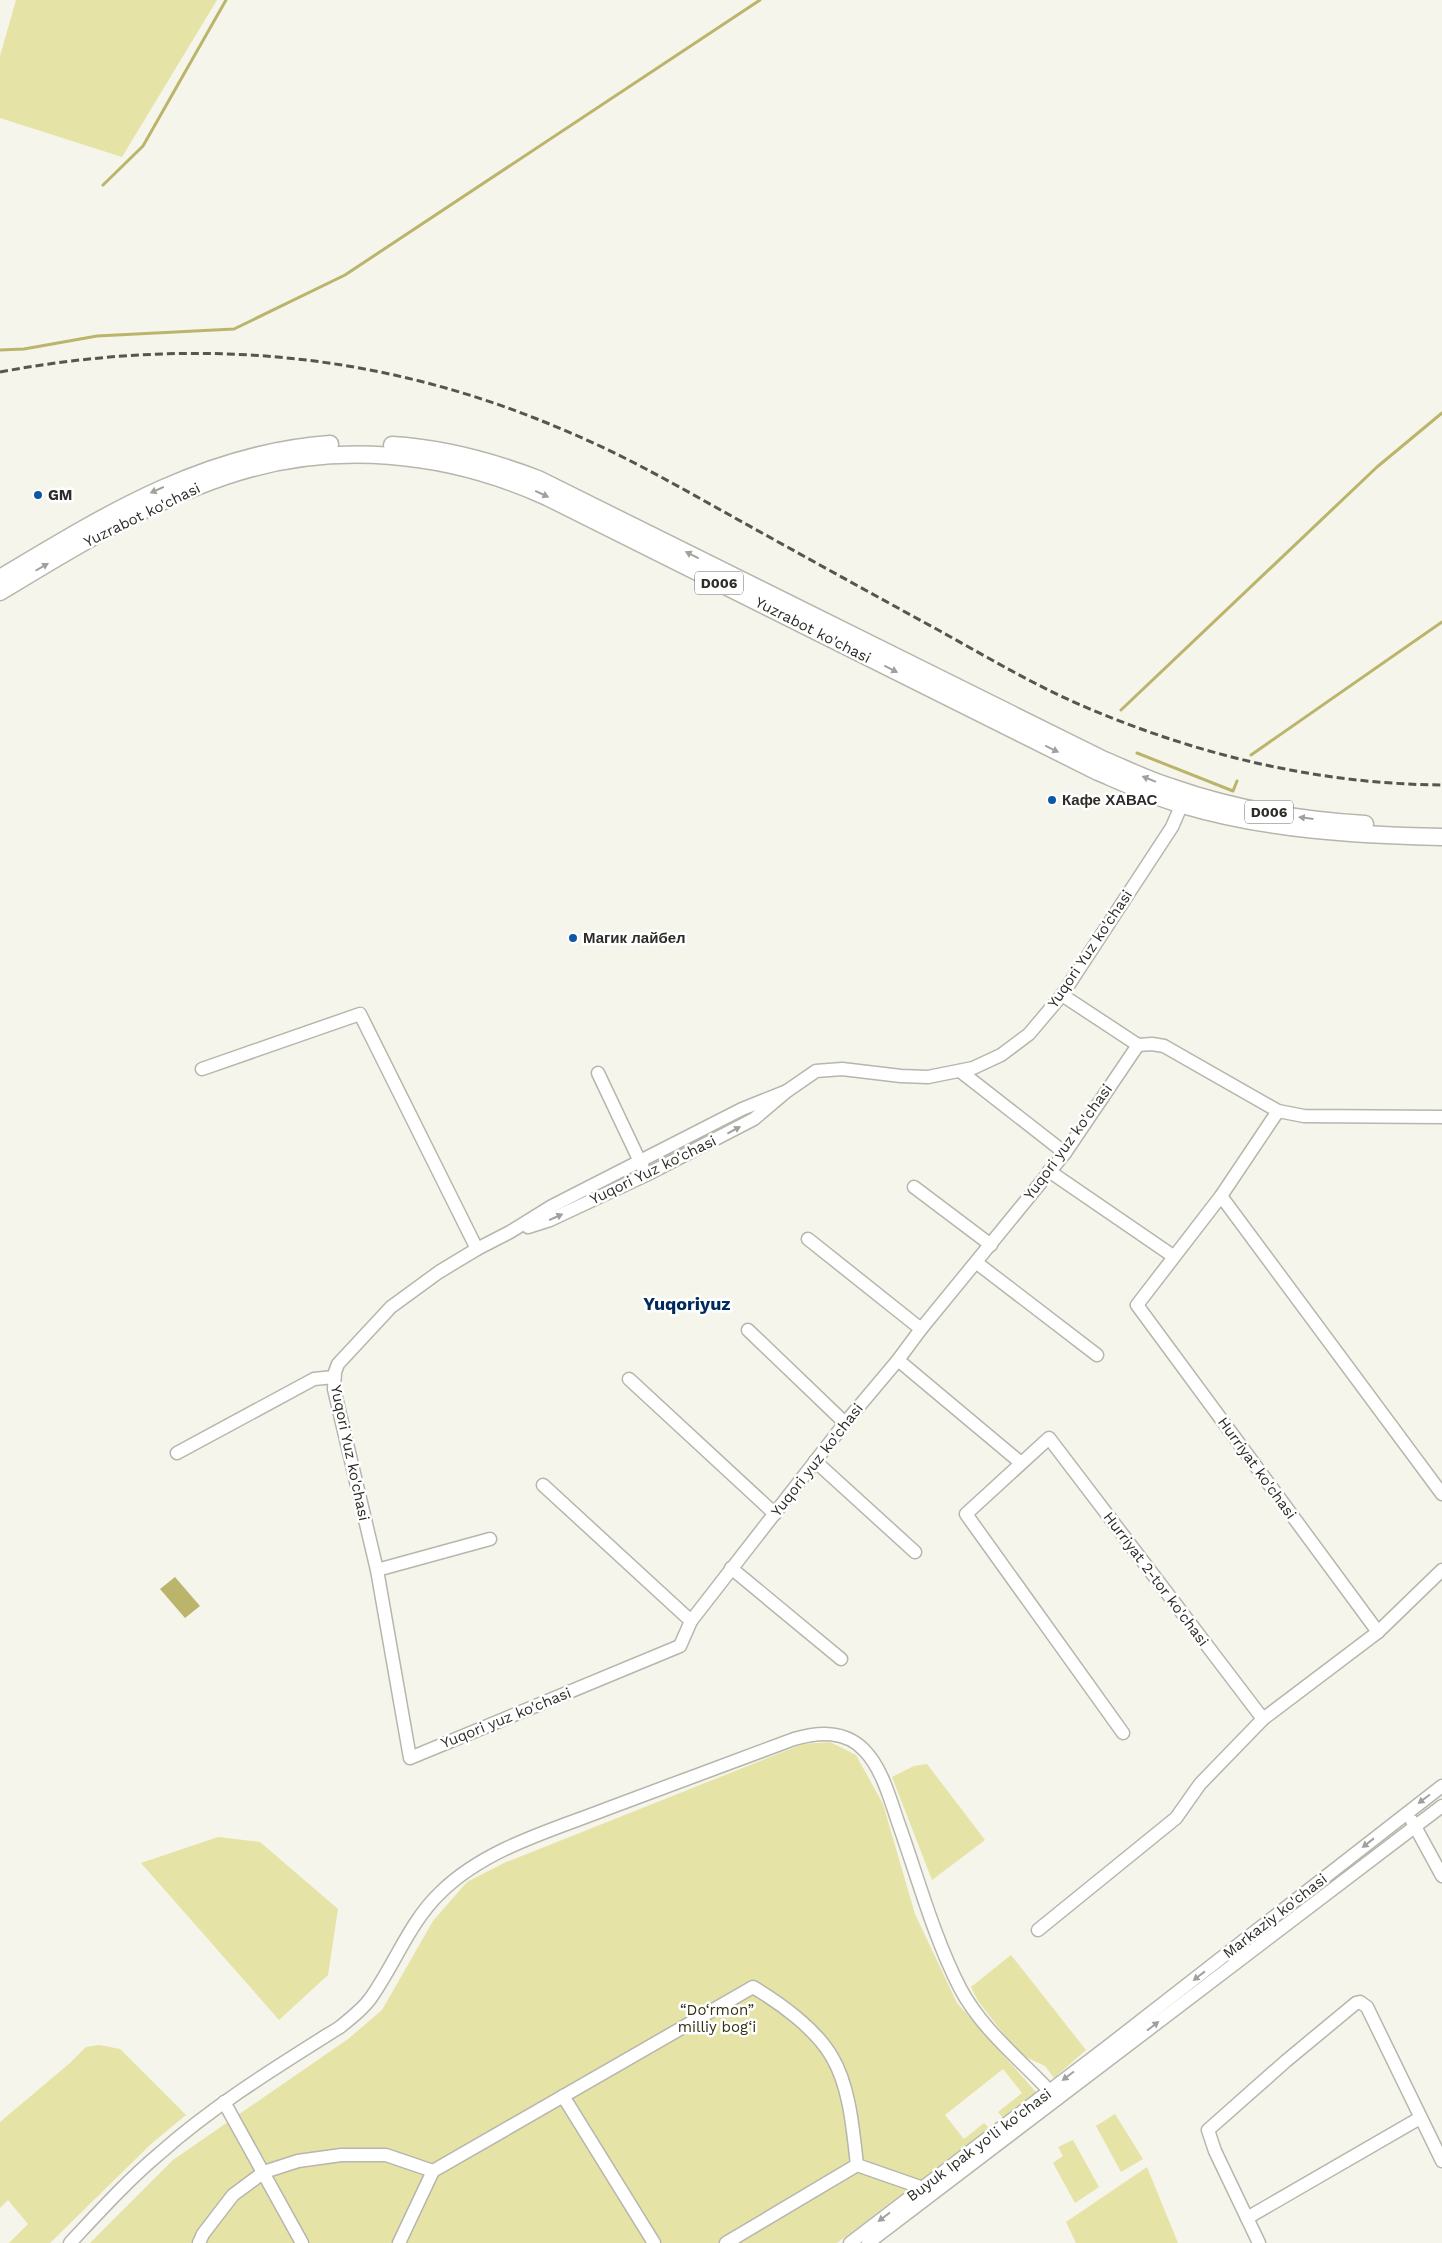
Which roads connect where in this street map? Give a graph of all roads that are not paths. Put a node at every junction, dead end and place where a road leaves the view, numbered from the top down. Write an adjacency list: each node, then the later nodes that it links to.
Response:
1 (0, 578): 3 (main road, Yuzrabot ko'chasi / D006, one-way to 1)
2 (0, 592): 3 (main road, Yuzrabot ko'chasi / D006, one-way to 3)
3 (1031, 731): 4 (main road, Yuzrabot ko'chasi / D006)
4 (1185, 799): 5 (main road, Yuzrabot ko'chasi / D006, one-way to 4); 6 (main road, Yuzrabot ko'chasi / D006); 7 (street, Yuqori Yuz ko'chasi)
5 (1442, 826)
6 (1442, 837)
7 (1062, 995): 8 (street); 10 (street, Yuqori Yuz ko'chasi)
8 (1138, 1046): 13 (street); 15 (street, Yuqori yuz ko'chasi)
9 (202, 1068): 24 (street)
10 (960, 1071): 12 (street, Yuqori Yuz ko'chasi); 15 (street)
11 (598, 1073): 16 (street)
12 (787, 1091): 16 (street, Yuqori Yuz ko'chasi); 18 (street, Yuqori Yuz ko'chasi, one-way to 12)
13 (1278, 1111): 14 (street); 20 (street)
14 (1442, 1117)
15 (1064, 1153): 17 (street, Yuqori yuz ko'chasi)
16 (640, 1161): 18 (street); 21 (street, Yuqori Yuz ko'chasi)
17 (1049, 1171): 23 (street, Yuqori yuz ko'chasi); 25 (street)
18 (646, 1175): 21 (street, Yuqori Yuz ko'chasi, one-way to 18)
19 (914, 1186): 23 (street)
20 (1221, 1196): 25 (street); 38 (street)
21 (510, 1232): 24 (street, Yuqori Yuz ko'chasi)
22 (808, 1240): 27 (street)
23 (991, 1245): 26 (street, Yuqori yuz ko'chasi)
24 (477, 1249): 31 (street, Yuqori Yuz ko'chasi)
25 (1173, 1256): 46 (street, Hurriyat ko'chasi)
26 (977, 1262): 27 (street, Yuqori yuz ko'chasi); 29 (street)
27 (921, 1329): 30 (street, Yuqori yuz ko'chasi)
28 (748, 1330): 33 (street)
29 (1097, 1354)
30 (898, 1360): 33 (street, Yuqori yuz ko'chasi); 36 (street)
31 (334, 1377): 34 (street); 43 (street, Yuqori Yuz ko'chasi)
32 (629, 1379): 39 (street)
33 (845, 1423): 35 (street, Yuqori yuz ko'chasi)
34 (177, 1453)
35 (815, 1461): 39 (street, Yuqori yuz ko'chasi); 41 (street)
36 (1020, 1463): 48 (street, Hurriyat 2-tor ko'chasi); 49 (street)
37 (543, 1485): 45 (street)
38 (1442, 1494)
39 (775, 1514): 42 (street, Yuqori yuz ko'chasi)
40 (490, 1539): 43 (street)
41 (915, 1552)
42 (731, 1568): 45 (street, Yuqori yuz ko'chasi); 47 (street)
43 (377, 1570): 50 (street, Yuqori Yuz ko'chasi)
44 (1442, 1570): 46 (street)
45 (691, 1621): 50 (street, Yuqori yuz ko'chasi)
46 (1378, 1632): 48 (street)
47 (841, 1659)
48 (1263, 1719): 58 (street)
49 (1123, 1733)
50 (410, 1758)
51 (1442, 1786): 53 (street, Markaziy ko'chasi, one-way to 53)
52 (1442, 1806): 54 (street, Markaziy ko'chasi)
53 (1406, 1813): 54 (street); 56 (street, Markaziy ko'chasi, one-way to 56)
54 (1416, 1827): 55 (street); 57 (street, Markaziy ko'chasi)
55 (1442, 1876)
56 (1309, 1889): 57 (street); 59 (street, Markaziy ko'chasi, one-way to 59)
57 (1318, 1901): 59 (street, Markaziy ko'chasi, one-way to 57)
58 (1038, 1930)
59 (1111, 2051): 60 (street, Buyuk Ipak yo'li ko'chasi)
60 (1053, 2095): 62 (street); 68 (street, Buyuk Ipak yo'li ko'chasi)
61 (563, 2096): 65 (street); 66 (street); 74 (street)
62 (224, 2102): 67 (street); 70 (street)
63 (1420, 2118): 64 (street); 69 (street); 69 (street)
64 (1442, 2161)
65 (857, 2165): 68 (street); 75 (street)
66 (433, 2171): 67 (street); 73 (street)
67 (264, 2172): 71 (street); 72 (street)
68 (926, 2192): 76 (street, Buyuk Ipak yo'li ko'chasi, one-way to 76); 77 (street, Buyuk Ipak yo'li ko'chasi)
69 (1247, 2218): 78 (street)
70 (70, 2243)
71 (199, 2243)
72 (302, 2243)
73 (399, 2243)
74 (654, 2243)
75 (726, 2243)
76 (850, 2243)
77 (868, 2243)
78 (1259, 2243)

